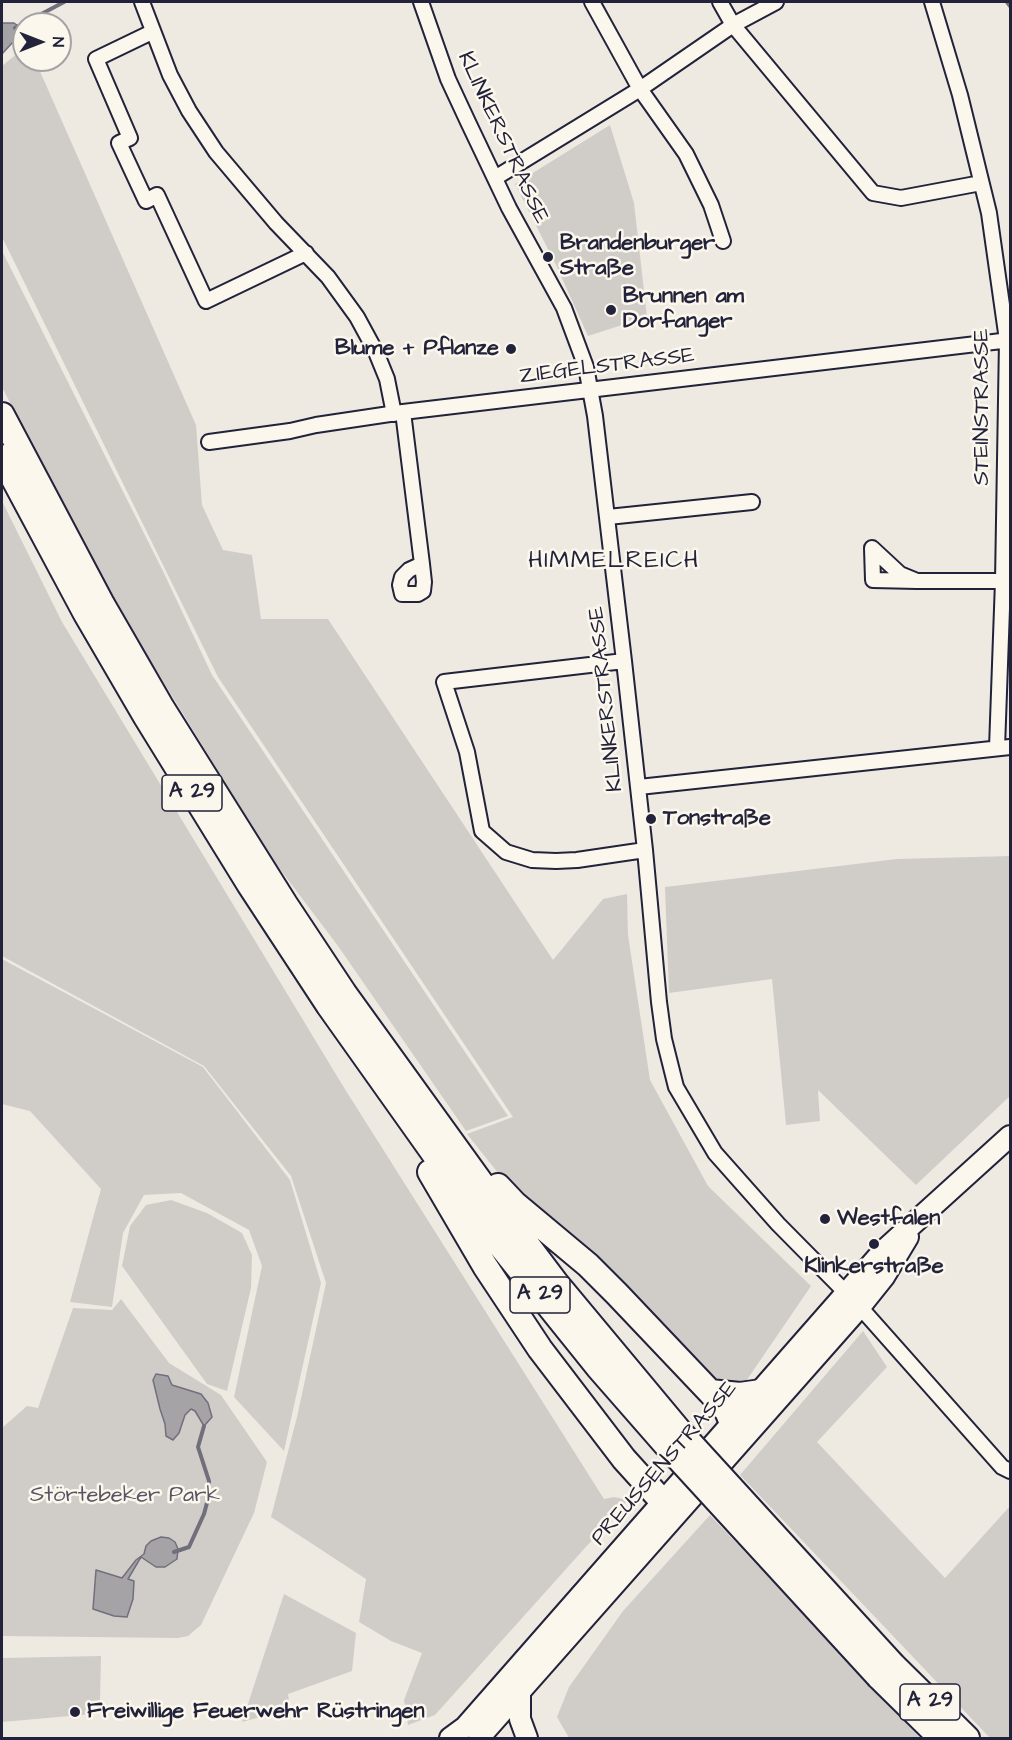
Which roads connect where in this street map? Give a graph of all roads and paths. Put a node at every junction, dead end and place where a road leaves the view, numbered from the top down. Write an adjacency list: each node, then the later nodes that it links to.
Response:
1 (142, 2): 8 (street)
2 (421, 2): 10 (street, KLINKERSTRASSE)
3 (592, 2): 9 (street)
4 (720, 2): 7 (street)
5 (776, 2): 7 (street)
6 (932, 2): 11 (street, STEINSTRASSE)
7 (733, 25): 9 (street); 11 (street)
8 (152, 32): 13 (street); 13 (street)
9 (640, 89): 10 (street); 12 (street)
10 (495, 178): 15 (street, KLINKERSTRASSE)
11 (981, 183): 14 (street, STEINSTRASSE)
12 (723, 241)
13 (306, 253): 16 (street)
14 (1009, 340): 15 (street, ZIEGELSTRASSE); 24 (street, STEINSTRASSE)
15 (591, 391): 16 (street, ZIEGELSTRASSE); 21 (street, KLINKERSTRASSE)
16 (398, 413): 18 (street, ZIEGELSTRASSE); 22 (street)
17 (2, 415): 30 (highway, A 29)
18 (209, 442)
19 (2, 458): 29 (highway, A 29)
20 (752, 502): 21 (street)
21 (608, 518): 25 (street, KLINKERSTRASSE)
22 (422, 564)
23 (917, 581): 24 (street)
24 (1003, 581): 26 (street, STEINSTRASSE)
25 (624, 661): 27 (street, KLINKERSTRASSE); 28 (street)
26 (1004, 747): 27 (street)
27 (639, 787): 28 (street, KLINKERSTRASSE)
28 (645, 850): 32 (street, KLINKERSTRASSE)
29 (406, 1115): 36 (highway, A 29); 39 (highway)
30 (438, 1125): 33 (highway); 36 (highway, A 29)
31 (1011, 1136): 32 (main road, PREUSSENSTRASSE)
32 (854, 1300): 34 (main road, PREUSSENSTRASSE); 37 (main road, PREUSSENSTRASSE); 38 (street, KLINKERSTRASSE)
33 (710, 1392): 34 (highway); 35 (highway)
34 (761, 1392): 35 (main road, PREUSSENSTRASSE)
35 (732, 1423): 37 (main road); 39 (main road, PREUSSENSTRASSE)
36 (674, 1440): 44 (highway, A 29, bridge); 45 (highway, A 29, bridge)
37 (736, 1448): 39 (main road, PREUSSENSTRASSE)
38 (1011, 1471)
39 (674, 1504): 40 (main road, PREUSSENSTRASSE); 41 (main road, PREUSSENSTRASSE)
40 (520, 1692): 42 (main road, PREUSSENSTRASSE); 43 (main road)
41 (450, 1738)
42 (479, 1738)
43 (527, 1738)
44 (941, 1738)
45 (967, 1738)

